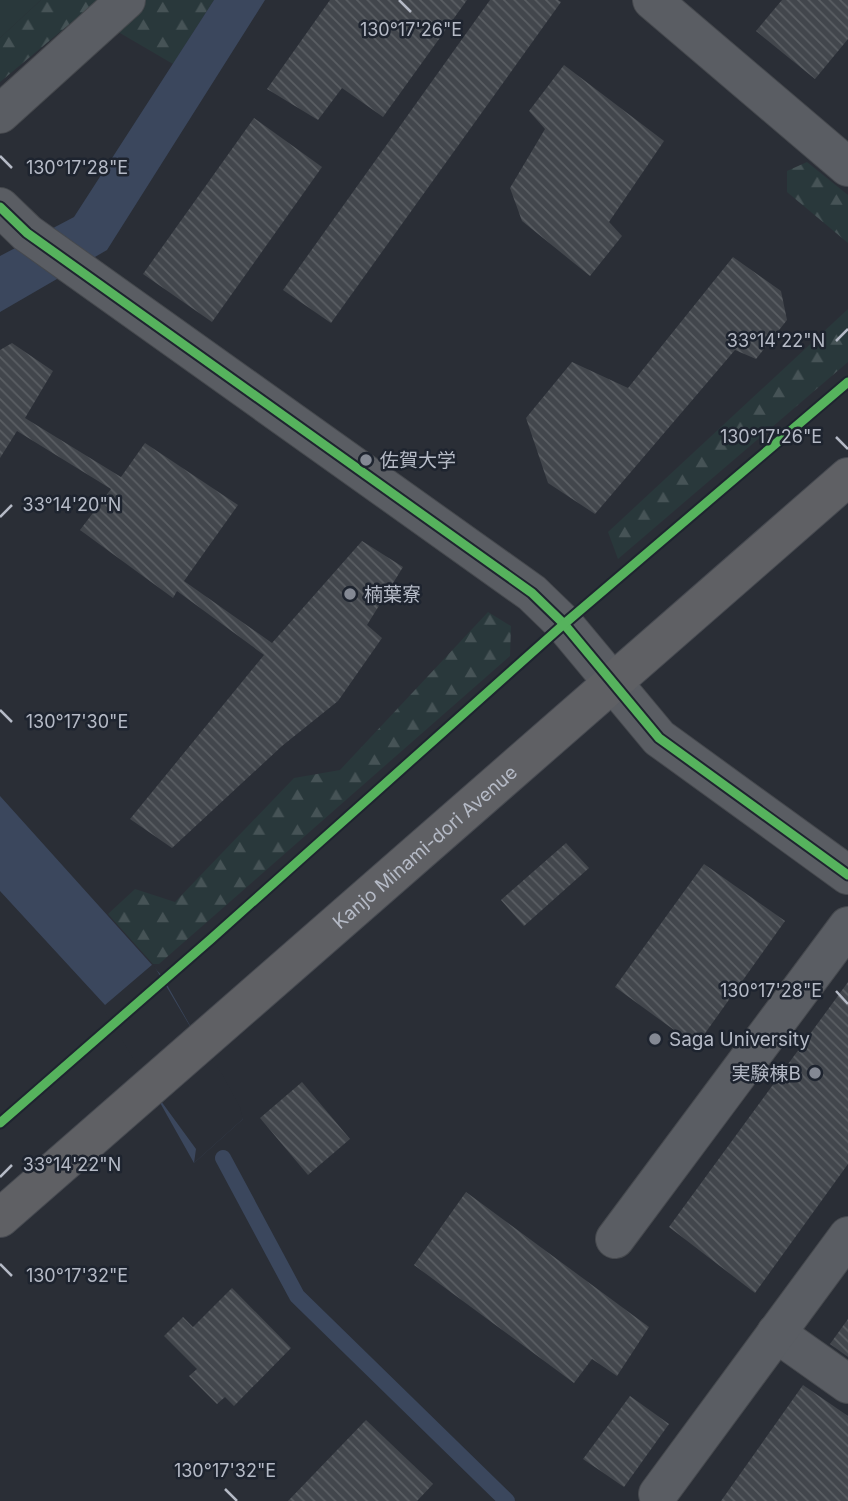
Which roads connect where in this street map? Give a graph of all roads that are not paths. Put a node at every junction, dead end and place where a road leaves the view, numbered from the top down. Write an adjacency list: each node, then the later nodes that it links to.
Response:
1 (126, 0): 3 (street)
2 (652, 0): 4 (street)
3 (0, 114)
4 (848, 167)
5 (0, 207): 7 (street)
6 (848, 477): 7 (highway, Kanjo Minami-dori Avenue)
7 (613, 682): 8 (street); 10 (highway, Kanjo Minami-dori Avenue)
8 (848, 875)
9 (848, 926): 12 (street)
10 (0, 1218)
11 (848, 1236): 13 (street)
12 (615, 1239)
13 (776, 1333): 14 (street); 15 (street)
14 (848, 1384)
15 (658, 1494)

